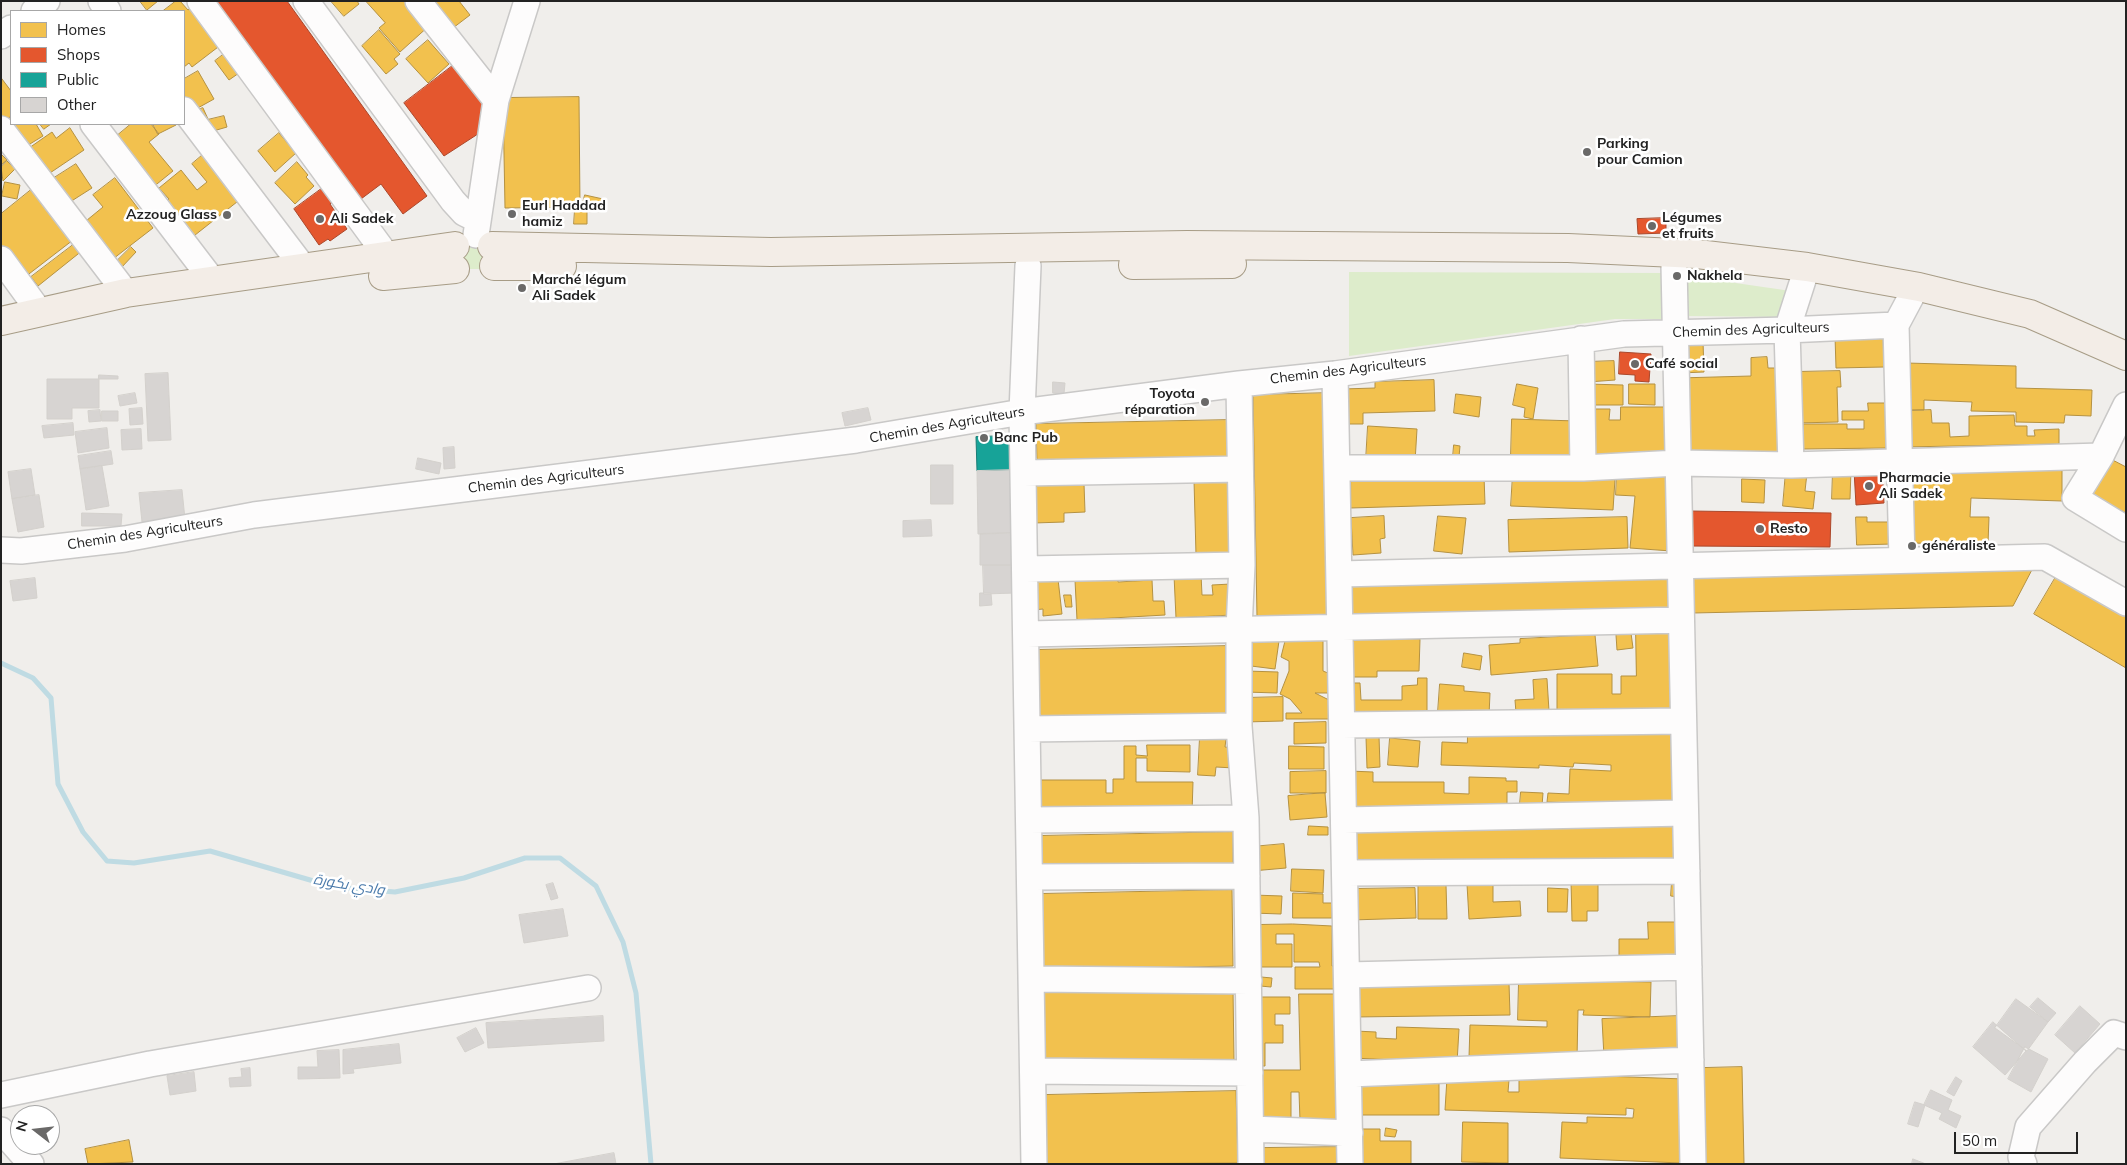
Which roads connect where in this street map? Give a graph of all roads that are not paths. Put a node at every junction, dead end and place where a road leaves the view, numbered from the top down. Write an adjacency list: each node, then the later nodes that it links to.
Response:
1 (47, 1): 6 (street)
2 (200, 1): 12 (street)
3 (306, 1): 11 (street)
4 (418, 1): 7 (street)
5 (525, 3): 7 (street)
6 (35, 10)
7 (496, 100): 11 (street)
8 (185, 111): 17 (street)
9 (94, 125): 19 (street)
10 (1, 129): 20 (street)
11 (475, 247): 12 (main road); 14 (main road); 16 (main road); 27 (main road)
12 (387, 256): 17 (main road)
13 (1, 259): 22 (street)
14 (1689, 262): 15 (main road); 16 (main road); 26 (street)
15 (1724, 263): 18 (main road); 29 (main road)
16 (1028, 266): 34 (street)
17 (303, 267): 19 (main road)
18 (1804, 277): 21 (main road); 25 (street)
19 (212, 281): 20 (main road)
20 (126, 293): 22 (main road)
21 (1912, 295): 24 (street); 30 (main road)
22 (39, 311): 23 (main road)
23 (1, 321)
24 (1896, 325): 25 (street, Chemin des Agriculteurs); 36 (street)
25 (1787, 330): 26 (street, Chemin des Agriculteurs); 38 (street)
26 (1675, 333): 28 (street, Chemin des Agriculteurs); 37 (street)
27 (1, 336)
28 (1581, 339): 31 (street, Chemin des Agriculteurs); 40 (street)
29 (2126, 356)
30 (2126, 373)
31 (1335, 374): 32 (street, Chemin des Agriculteurs); 39 (street)
32 (1239, 384): 34 (street, Chemin des Agriculteurs); 41 (street)
33 (2126, 405): 35 (street)
34 (1022, 412): 42 (street); 44 (street, Chemin des Agriculteurs)
35 (2101, 456): 36 (street); 43 (street)
36 (1899, 462): 38 (street); 45 (street)
37 (1678, 463): 38 (street); 40 (street); 47 (street)
38 (1791, 464)
39 (1337, 468): 40 (street); 49 (street)
40 (1583, 468)
41 (1240, 469): 42 (street); 46 (street)
42 (1024, 472): 48 (street)
43 (2126, 529)
44 (1, 550)
45 (1902, 560): 47 (street); 50 (street)
46 (1242, 565): 48 (street); 53 (street)
47 (1680, 565): 49 (street); 51 (street)
48 (1026, 569): 54 (street)
49 (1339, 574): 52 (street)
50 (2126, 603)
51 (1681, 620): 52 (street); 55 (street)
52 (1340, 627): 53 (street); 56 (street)
53 (1239, 629): 54 (street); 57 (street)
54 (1026, 634): 58 (street)
55 (1683, 721): 56 (street); 59 (street)
56 (1342, 725): 62 (street)
57 (1239, 726): 58 (street); 60 (street)
58 (1028, 729): 61 (street)
59 (1685, 813): 62 (street); 63 (street)
60 (1246, 818): 61 (street); 65 (street)
61 (1029, 820): 66 (street)
62 (1344, 820): 64 (street)
63 (1687, 871): 64 (street); 67 (street)
64 (1345, 873): 68 (street)
65 (1247, 876): 66 (street); 70 (street)
66 (1030, 877): 69 (street)
67 (1689, 966): 68 (street); 73 (street)
68 (1347, 975): 76 (street)
69 (1032, 979): 70 (street); 74 (street)
70 (1248, 981): 75 (street)
71 (588, 988): 77 (street)
72 (2126, 1036): 86 (street)
73 (1691, 1060): 76 (street); 85 (street)
74 (1033, 1071): 75 (street); 82 (street)
75 (1250, 1072): 79 (street)
76 (1349, 1074): 80 (street)
77 (1, 1095)
78 (1, 1130): 81 (street)
79 (1251, 1130): 80 (street); 83 (street)
80 (1350, 1133): 84 (street)
81 (31, 1164)
82 (1034, 1164)
83 (1251, 1164)
84 (1350, 1164)
85 (1693, 1164)
86 (2024, 1164)

